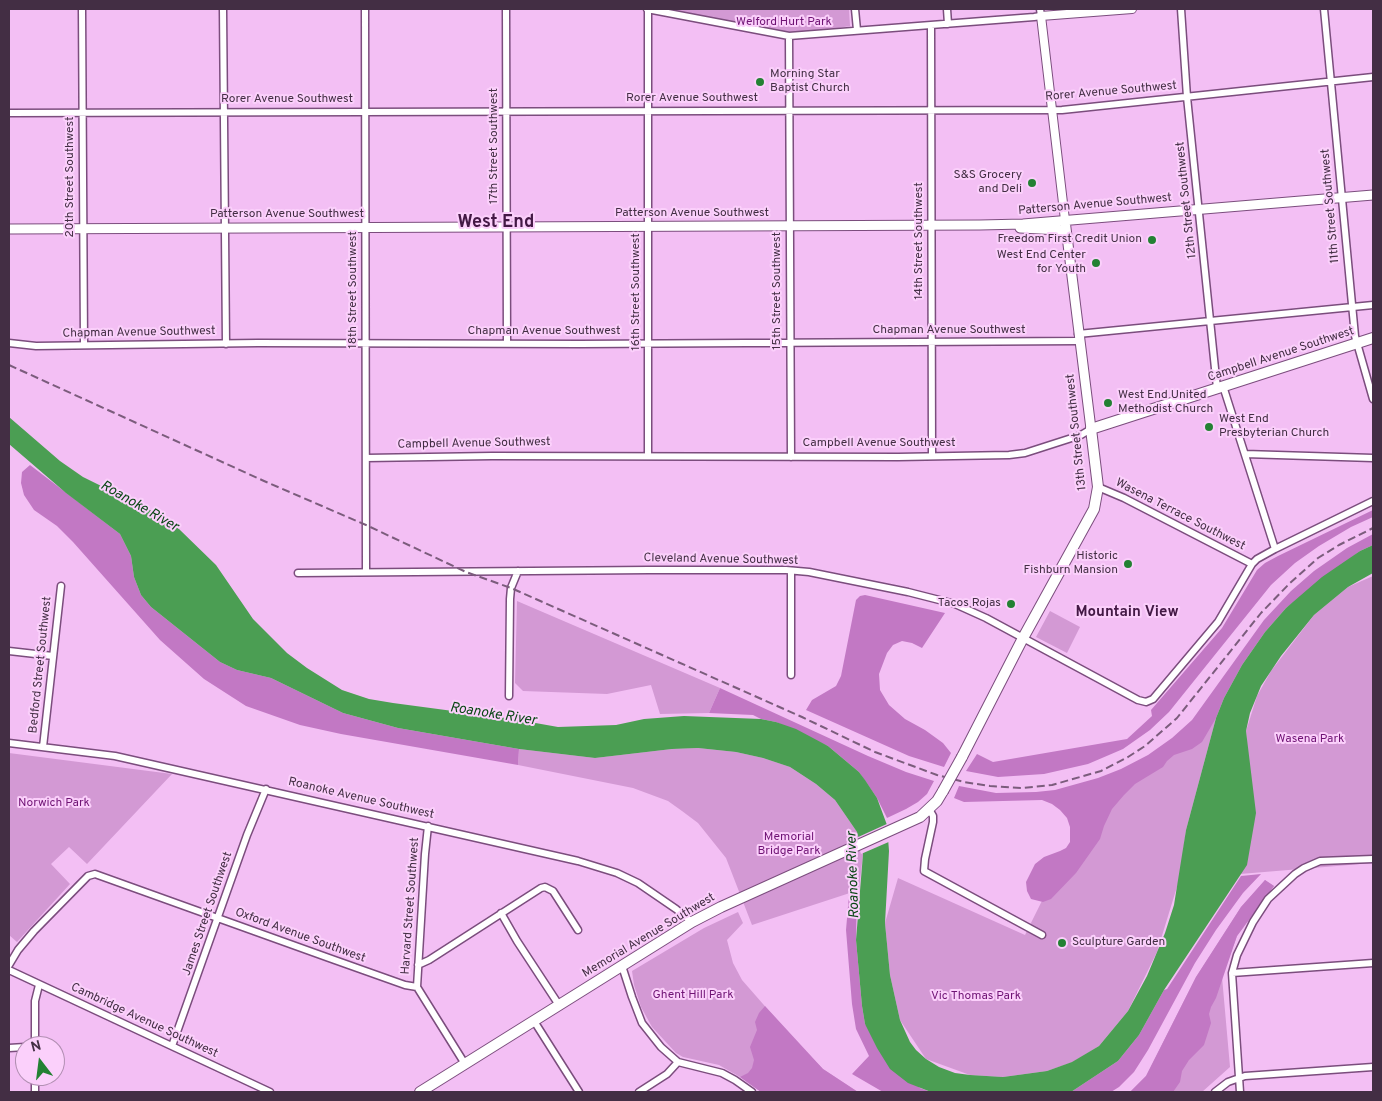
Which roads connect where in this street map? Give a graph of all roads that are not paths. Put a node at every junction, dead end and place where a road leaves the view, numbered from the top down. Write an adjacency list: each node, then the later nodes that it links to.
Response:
1 (82, 9): 24 (street, 20th Street Southwest)
2 (223, 9): 25 (street)
3 (365, 9): 26 (street, 18th Street Southwest)
4 (506, 9): 23 (street, 17th Street Southwest)
5 (647, 9): 15 (street); 19 (street, 16th Street Southwest)
6 (855, 9): 14 (street)
7 (946, 9): 12 (street)
8 (1129, 9): 11 (street)
9 (1181, 9): 18 (street, 12th Street Southwest)
10 (1324, 9): 17 (street, 11th Street Southwest)
11 (1041, 12): 12 (street); 22 (street, 13th Street Southwest)
12 (948, 24): 13 (street)
13 (930, 26): 14 (street); 21 (street, 14th Street Southwest)
14 (857, 30): 15 (street)
15 (788, 36): 20 (street, 15th Street Southwest)
16 (1373, 77): 17 (street, Rorer Avenue Southwest)
17 (1330, 81): 18 (street, Rorer Avenue Southwest); 29 (street, 11th Street Southwest)
18 (1187, 97): 22 (street, Rorer Avenue Southwest); 30 (street, 12th Street Southwest)
19 (648, 110): 20 (street, Rorer Avenue Southwest); 23 (street, Rorer Avenue Southwest); 33 (street, 16th Street Southwest)
20 (789, 110): 21 (street, Rorer Avenue Southwest); 34 (street, 15th Street Southwest)
21 (931, 110): 22 (street, Rorer Avenue Southwest); 35 (street, 14th Street Southwest)
22 (1053, 110): 31 (street, 13th Street Southwest)
23 (506, 111): 26 (street, Rorer Avenue Southwest); 36 (street, 17th Street Southwest)
24 (83, 112): 25 (street, Rorer Avenue Southwest); 27 (street, Rorer Avenue Southwest); 40 (street, 20th Street Southwest)
25 (224, 112): 26 (street, Rorer Avenue Southwest); 37 (street)
26 (365, 112): 38 (street, 18th Street Southwest)
27 (9, 113)
28 (1373, 195): 29 (main road, Patterson Avenue Southwest)
29 (1342, 198): 30 (main road, Patterson Avenue Southwest); 43 (street, 11th Street Southwest)
30 (1200, 210): 31 (main road, Patterson Avenue Southwest); 44 (street, 12th Street Southwest)
31 (1065, 220): 32 (main road, Patterson Avenue Southwest); 41 (main road, 13th Street Southwest)
32 (1010, 225): 35 (main road, Patterson Avenue Southwest); 41 (main road)
33 (648, 226): 34 (main road, Patterson Avenue Southwest); 36 (main road, Patterson Avenue Southwest); 54 (street, 16th Street Southwest)
34 (790, 226): 35 (main road, Patterson Avenue Southwest); 48 (street, 15th Street Southwest)
35 (931, 226): 49 (street, 14th Street Southwest)
36 (507, 227): 38 (main road, Patterson Avenue Southwest); 53 (street, 17th Street Southwest)
37 (224, 228): 38 (main road, Patterson Avenue Southwest); 40 (main road, Patterson Avenue Southwest); 51 (street)
38 (365, 228): 52 (street, 18th Street Southwest)
39 (9, 229): 40 (main road, Patterson Avenue Southwest)
40 (82, 229): 55 (street, 20th Street Southwest)
41 (1068, 244): 45 (main road, 13th Street Southwest)
42 (1373, 305): 43 (street, Chapman Avenue Southwest)
43 (1352, 307): 44 (street, Chapman Avenue Southwest); 50 (street, 11th Street Southwest)
44 (1210, 321): 45 (street, Chapman Avenue Southwest); 56 (street, 12th Street Southwest)
45 (1079, 338): 49 (street, Chapman Avenue Southwest); 58 (main road, 13th Street Southwest)
46 (1373, 338): 50 (main road, Campbell Avenue Southwest)
47 (9, 342): 55 (street, Chapman Avenue Southwest)
48 (790, 343): 49 (street, Chapman Avenue Southwest); 54 (street, Chapman Avenue Southwest); 61 (street, 15th Street Southwest)
49 (931, 343): 62 (street, 14th Street Southwest)
50 (1357, 343): 56 (main road, Campbell Avenue Southwest); 57 (street, 11th Street Southwest)
51 (226, 344): 52 (street, Chapman Avenue Southwest); 55 (street, Chapman Avenue Southwest)
52 (365, 344): 53 (street, Chapman Avenue Southwest); 63 (street, 18th Street Southwest)
53 (508, 344): 54 (street, Chapman Avenue Southwest)
54 (648, 344): 60 (street, 16th Street Southwest)
55 (84, 345)
56 (1220, 387): 58 (main road, Campbell Avenue Southwest); 59 (street, 12th Street Southwest)
57 (1373, 399)
58 (1090, 429): 62 (street, Campbell Avenue Southwest); 65 (main road, 13th Street Southwest)
59 (1245, 454): 64 (street); 67 (street, 12th Street Southwest)
60 (648, 455): 61 (street, Campbell Avenue Southwest); 63 (street, Campbell Avenue Southwest)
61 (791, 456): 62 (street, Campbell Avenue Southwest)
62 (932, 456)
63 (366, 458): 71 (street, 18th Street Southwest)
64 (1373, 458)
65 (1098, 487): 68 (street, Wasena Terrace Southwest); 74 (main road, 13th Street Southwest)
66 (1373, 501): 67 (street)
67 (1275, 548): 68 (street)
68 (1252, 564): 74 (street, Cleveland Avenue Southwest)
69 (791, 570): 70 (street, Cleveland Avenue Southwest); 74 (street, Cleveland Avenue Southwest); 77 (street)
70 (518, 571): 71 (street, Cleveland Avenue Southwest); 78 (street)
71 (366, 572): 72 (street, Cleveland Avenue Southwest)
72 (298, 573)
73 (61, 586): 76 (street, Bedford Street Southwest)
74 (1023, 638): 82 (main road, 13th Street Southwest, bridge)
75 (9, 651): 76 (street)
76 (53, 656): 80 (street, Bedford Street Southwest)
77 (791, 675)
78 (509, 696)
79 (9, 743): 80 (street, Roanoke Avenue Southwest)
80 (43, 747): 81 (street, Roanoke Avenue Southwest)
81 (266, 789): 83 (street, Roanoke Avenue Southwest); 86 (street, James Street Southwest)
82 (929, 809): 87 (main road, Memorial Avenue Southwest); 89 (street)
83 (428, 826): 87 (street, Roanoke Avenue Southwest); 92 (street, Harvard Street Southwest)
84 (1373, 858): 95 (street)
85 (502, 913): 88 (street); 92 (street); 98 (street)
86 (218, 918): 91 (street, Oxford Avenue Southwest); 97 (street, Oxford Avenue Southwest); 101 (street, James Street Southwest)
87 (692, 922): 93 (main road, Memorial Avenue Southwest)
88 (578, 930)
89 (1042, 935)
90 (1373, 963): 95 (street)
91 (9, 965)
92 (418, 965): 97 (street, Harvard Street Southwest)
93 (622, 966): 98 (main road, Memorial Avenue Southwest); 102 (street)
94 (9, 970): 96 (street, Cambridge Avenue Southwest)
95 (1232, 973): 105 (street)
96 (39, 984): 100 (street); 101 (street, Cambridge Avenue Southwest)
97 (417, 987): 103 (street)
98 (559, 1005): 99 (main road, Memorial Avenue Southwest)
99 (534, 1021): 103 (main road, Memorial Avenue Southwest); 108 (street)
100 (35, 1036)
101 (172, 1046): 106 (street, Cambridge Avenue Southwest)
102 (678, 1062): 109 (street); 110 (street)
103 (465, 1064): 107 (main road, Memorial Avenue Southwest)
104 (1373, 1067): 105 (street)
105 (1239, 1077): 111 (street); 112 (street)
106 (270, 1092)
107 (420, 1092)
108 (579, 1092)
109 (639, 1092)
110 (752, 1092)
111 (1216, 1092)
112 (1240, 1092)

